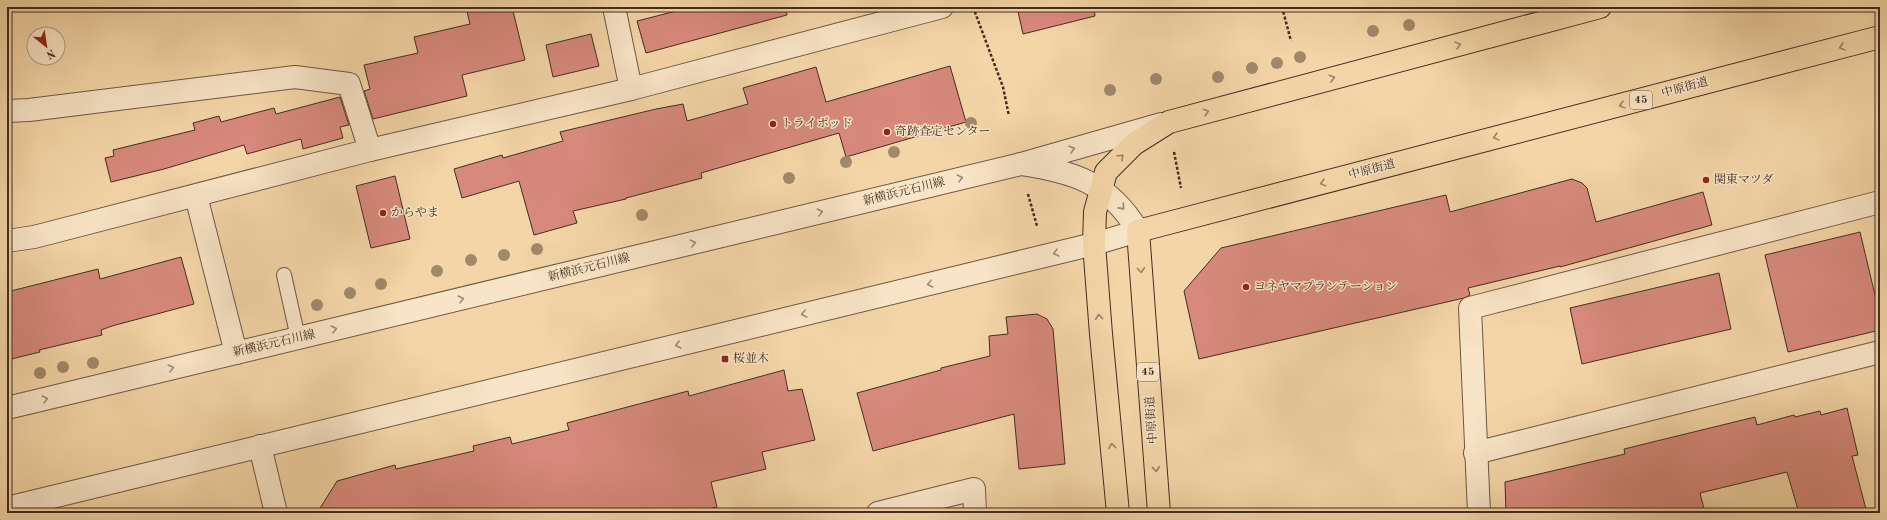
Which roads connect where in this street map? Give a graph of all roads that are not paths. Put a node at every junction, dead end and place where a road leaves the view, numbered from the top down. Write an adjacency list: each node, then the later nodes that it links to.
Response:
1 (614, 7): 5 (street)
2 (942, 7): 5 (street)
3 (1600, 7): 7 (main road, one-way to 3)
4 (1880, 37): 13 (main road, 中原街道 / 45, one-way to 13)
5 (631, 89): 8 (street)
6 (7, 111): 8 (street)
7 (1169, 122): 9 (street, 新横浜元石川線, one-way to 7); 10 (main road, one-way to 7)
8 (370, 150): 11 (street)
9 (1021, 164): 10 (street); 17 (street, 新横浜元石川線, one-way to 9)
10 (1100, 189): 13 (street, one-way to 13); 15 (main road)
11 (196, 196): 14 (street); 19 (street)
12 (1880, 202): 22 (street)
13 (1138, 231): 15 (street); 28 (main road, 中原街道 / 45, one-way to 28)
14 (7, 241)
15 (1094, 244): 21 (street, one-way to 21); 27 (main road, one-way to 15)
16 (284, 275): 17 (lane)
17 (298, 338): 19 (street, 新横浜元石川線)
18 (1880, 352): 22 (street)
19 (236, 353): 20 (street, 新横浜元石川線, one-way to 19)
20 (7, 408)
21 (260, 446): 23 (street); 24 (street)
22 (1475, 454): 29 (street)
23 (7, 508)
24 (276, 513)
25 (878, 513): 26 (street)
26 (975, 513)
27 (1118, 513)
28 (1159, 513)
29 (1480, 513)

